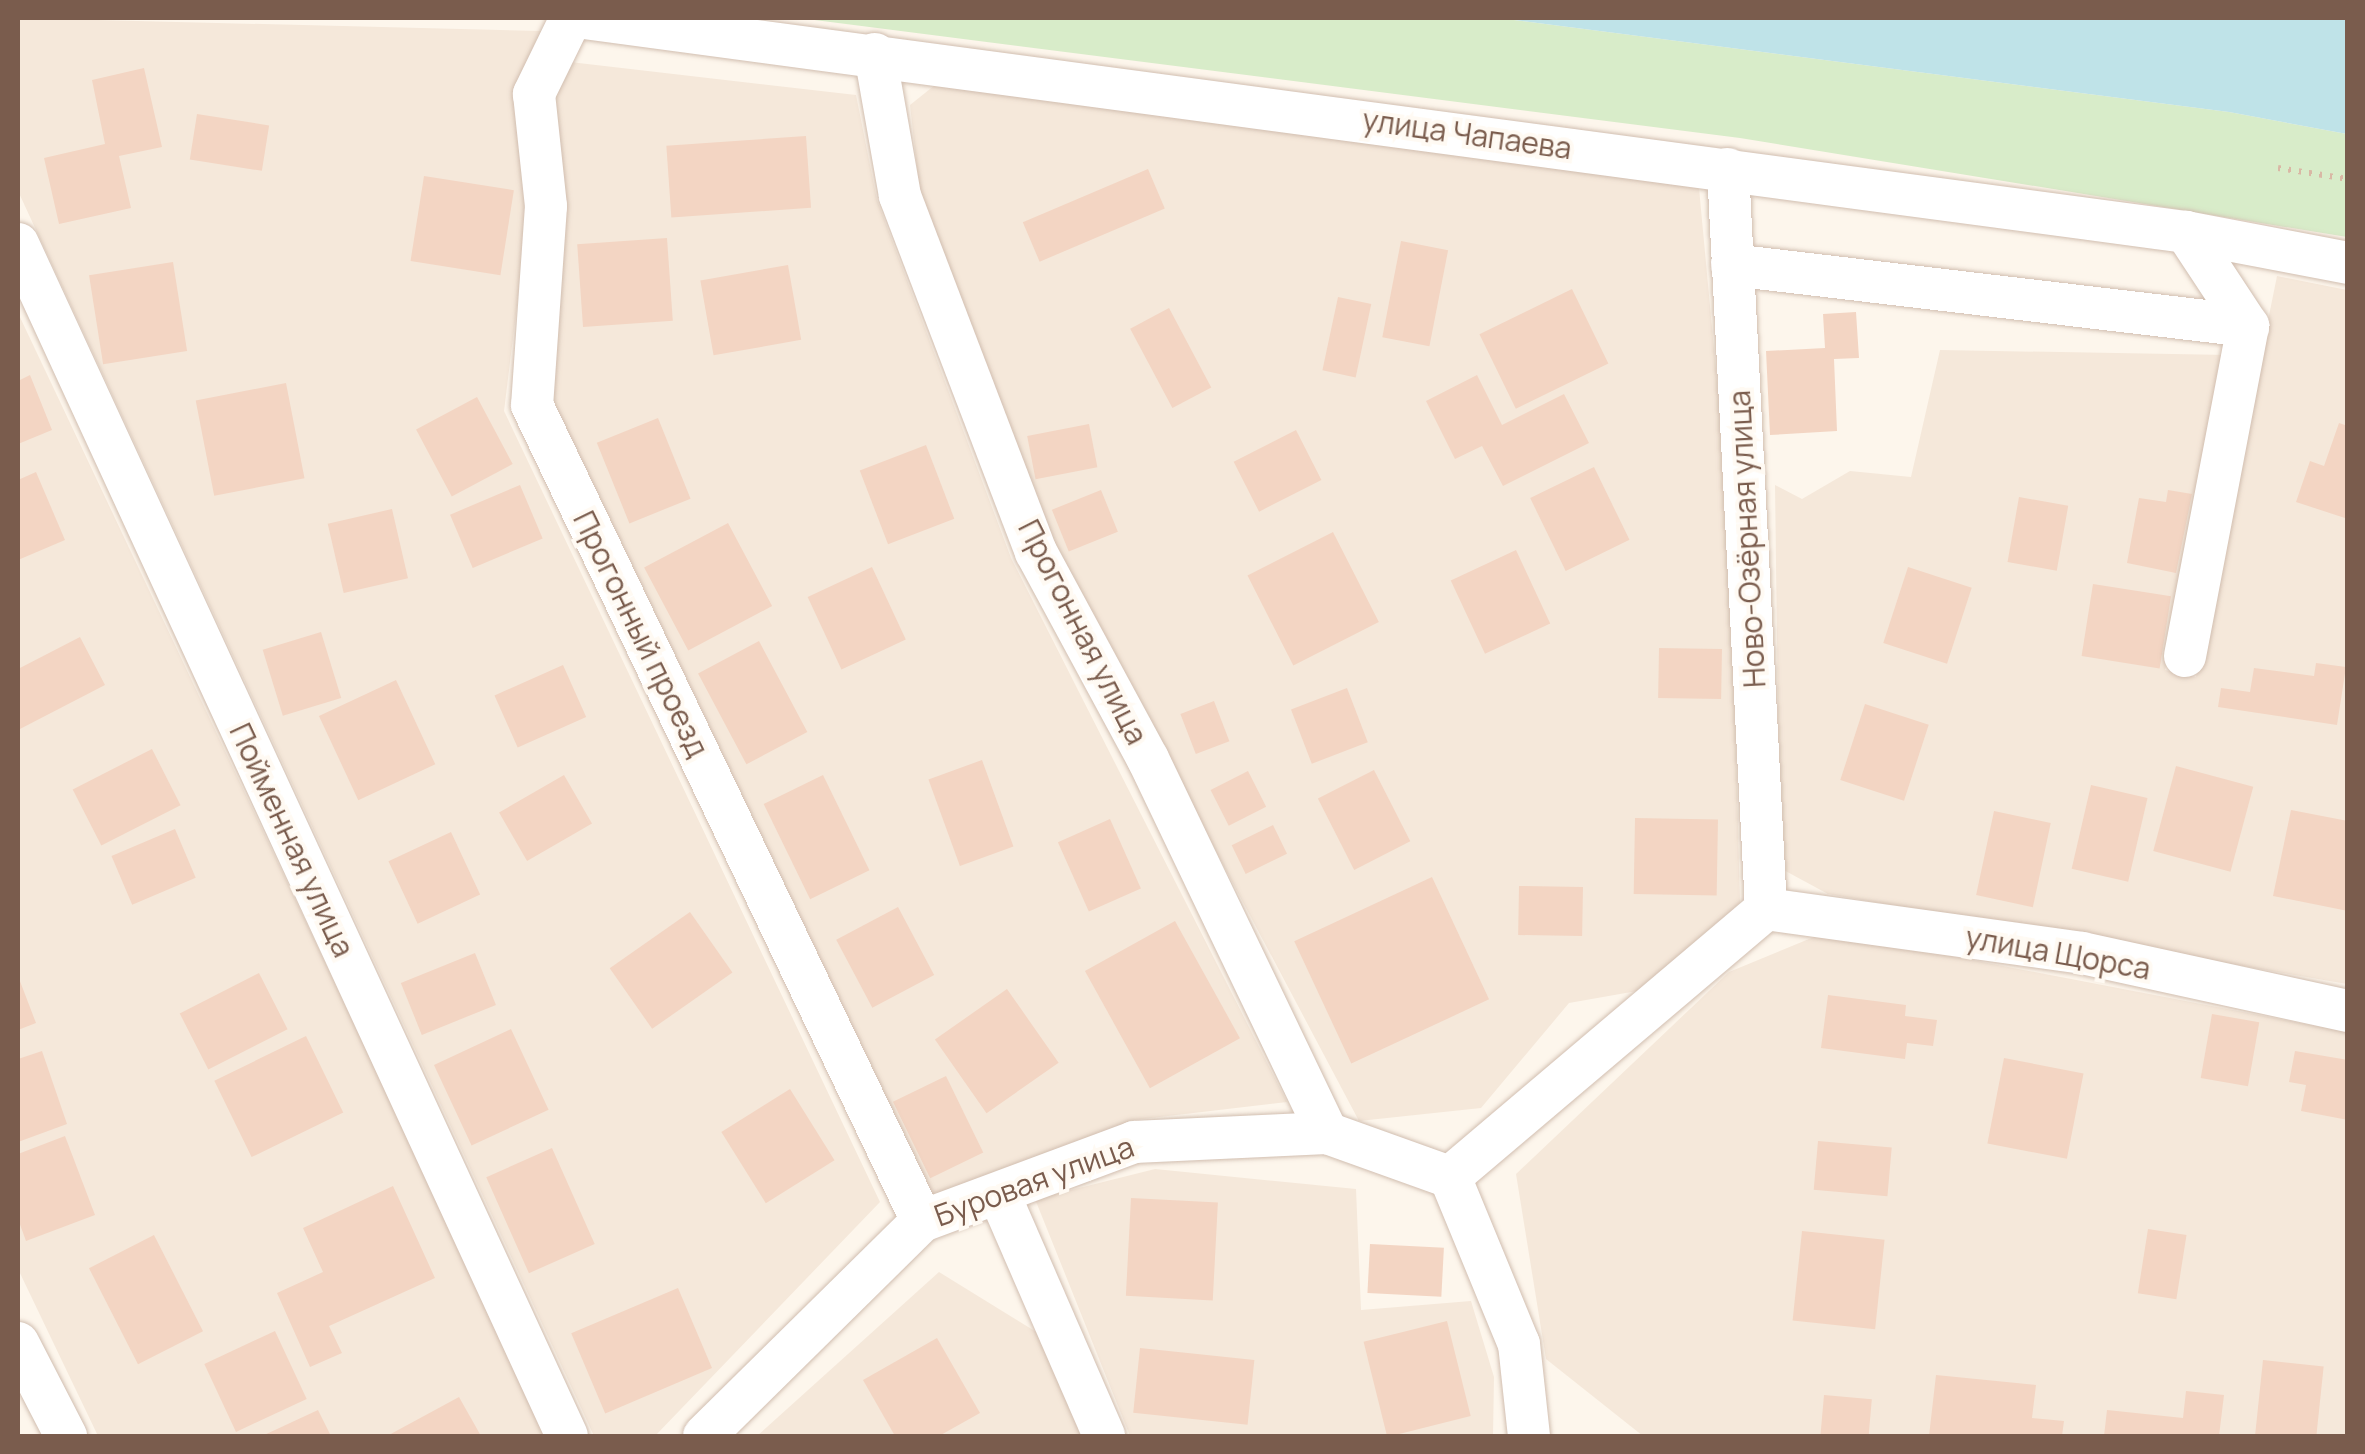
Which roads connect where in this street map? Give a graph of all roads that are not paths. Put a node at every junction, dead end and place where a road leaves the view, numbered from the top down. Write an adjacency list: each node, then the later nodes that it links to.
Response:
1 (571, 18): 16 (street, Прогонный проезд)
2 (584, 18): 3 (street, улица Чапаева)
3 (875, 54): 4 (street, улица Чапаева); 13 (street, Прогонная улица)
4 (1728, 169): 5 (street, улица Чапаева); 8 (street, Ново-Озёрная улица)
5 (2186, 232): 7 (street, улица Чапаева); 9 (street)
6 (18, 244): 19 (street, Пойменная улица)
7 (2348, 263)
8 (1732, 265): 9 (street); 11 (street, Ново-Озёрная улица)
9 (2248, 326): 10 (street)
10 (2185, 656)
11 (1766, 908): 12 (street, улица Щорса); 14 (street)
12 (2348, 1011)
13 (1327, 1133): 14 (street, Буровая улица); 15 (street, Буровая улица)
14 (1450, 1177): 22 (street)
15 (999, 1194): 16 (street, Буровая улица); 21 (street)
16 (922, 1221): 20 (street, Буровая улица)
17 (18, 1343): 18 (street)
18 (66, 1436)
19 (567, 1436)
20 (704, 1436)
21 (1104, 1436)
22 (1529, 1436)

